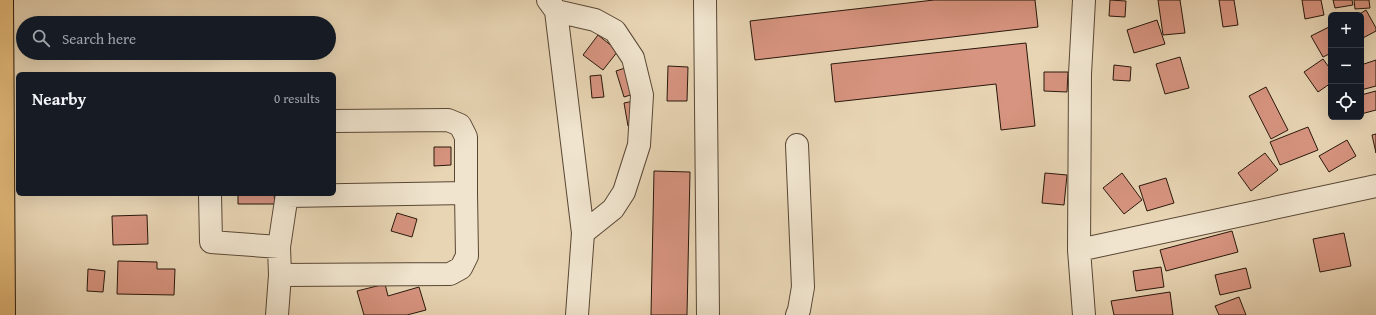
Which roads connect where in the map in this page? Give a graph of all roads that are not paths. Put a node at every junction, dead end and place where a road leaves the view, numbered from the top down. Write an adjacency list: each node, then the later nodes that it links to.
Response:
1 (2, 0): 16 (main road)
2 (705, 0): 19 (street)
3 (1084, 0): 14 (street)
4 (552, 5): 12 (street); 12 (street)
5 (336, 121): 8 (street)
6 (796, 145): 20 (street)
7 (1376, 186): 14 (street)
8 (466, 193): 9 (street); 15 (street)
9 (336, 194)
10 (210, 196): 13 (street)
11 (287, 196): 13 (street)
12 (583, 233): 18 (street)
13 (279, 247): 15 (street)
14 (1079, 250): 21 (street)
15 (280, 275): 17 (street)
16 (4, 315)
17 (277, 315)
18 (577, 315)
19 (708, 315)
20 (797, 315)
21 (1084, 315)

